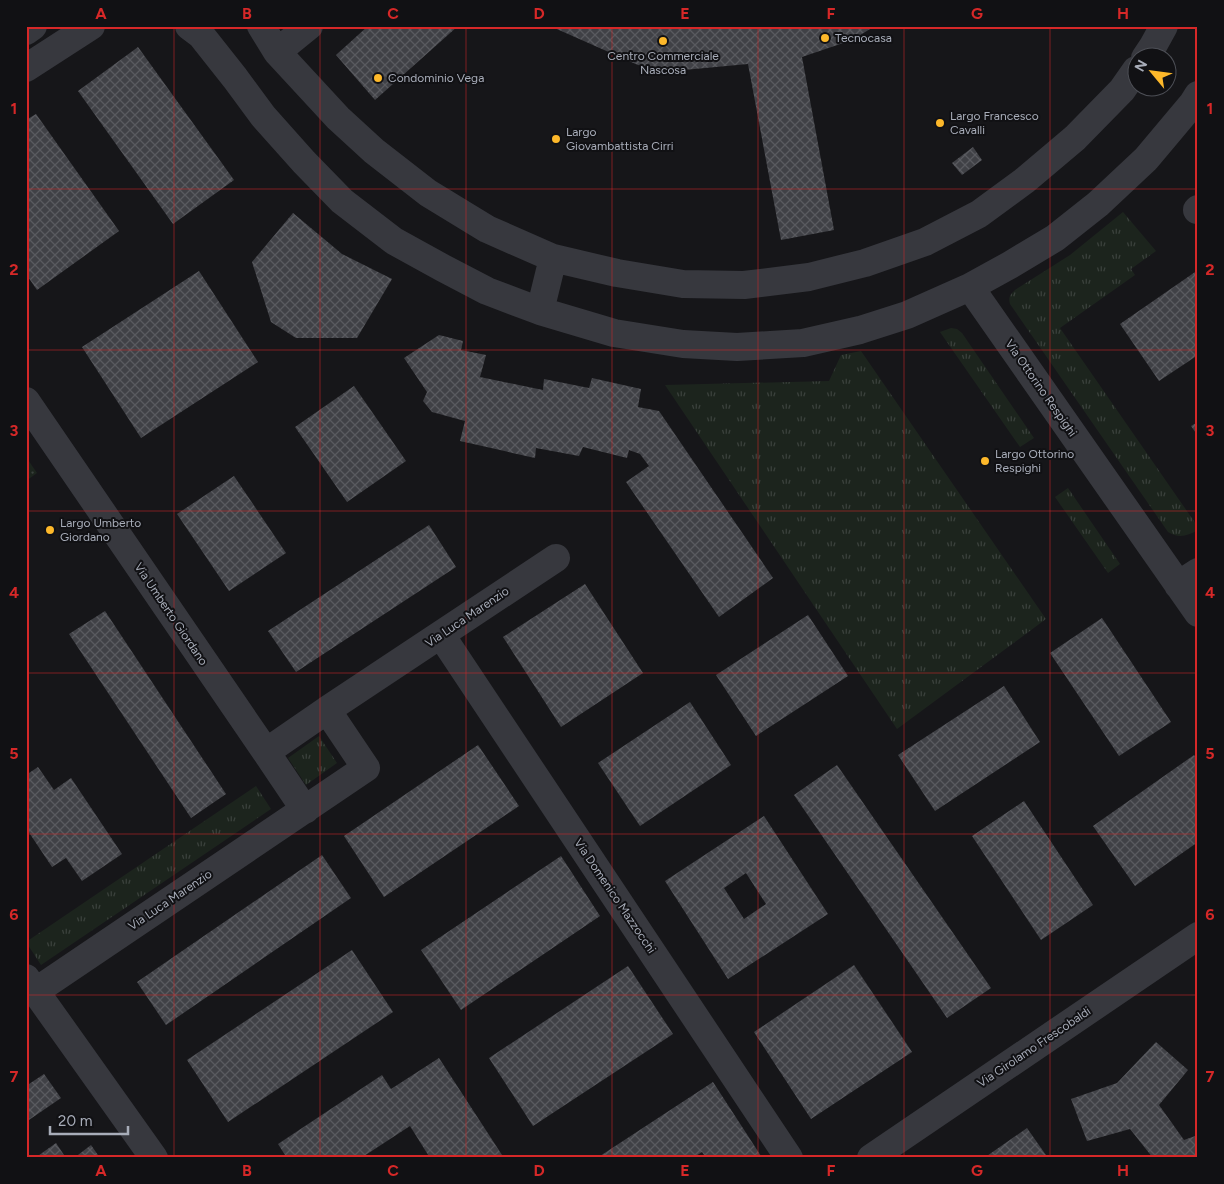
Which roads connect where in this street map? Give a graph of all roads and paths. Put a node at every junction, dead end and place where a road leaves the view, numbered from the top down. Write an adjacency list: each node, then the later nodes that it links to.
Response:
1 (33, 26): 7 (street)
2 (91, 26): 10 (street)
3 (189, 26): 15 (street)
4 (261, 26): 9 (street)
5 (309, 26): 9 (street)
6 (1164, 26): 8 (street)
7 (26, 31)
8 (1152, 48)
9 (277, 52): 13 (street)
10 (26, 68)
11 (1126, 84): 13 (street)
12 (1198, 96): 14 (street)
13 (553, 258): 15 (street)
14 (970, 286): 15 (street); 18 (street, Via Ottorino Respighi)
15 (540, 311)
16 (26, 401): 22 (street, Via Umberto Giordano)
17 (556, 558): 20 (street, Via Luca Marenzio)
18 (1188, 578): 19 (street, Via Ottorino Respighi)
19 (1198, 613)
20 (441, 635): 21 (street, Via Luca Marenzio); 27 (street, Via Domenico Mazzocchi)
21 (327, 710): 22 (street, Via Luca Marenzio); 23 (street, Via Luca Marenzio)
22 (266, 752): 23 (street)
23 (305, 810): 25 (street, Via Luca Marenzio)
24 (1198, 936): 28 (street, Via Girolamo Frescobaldi)
25 (31, 984): 26 (street)
26 (154, 1158)
27 (790, 1158)
28 (870, 1158)

